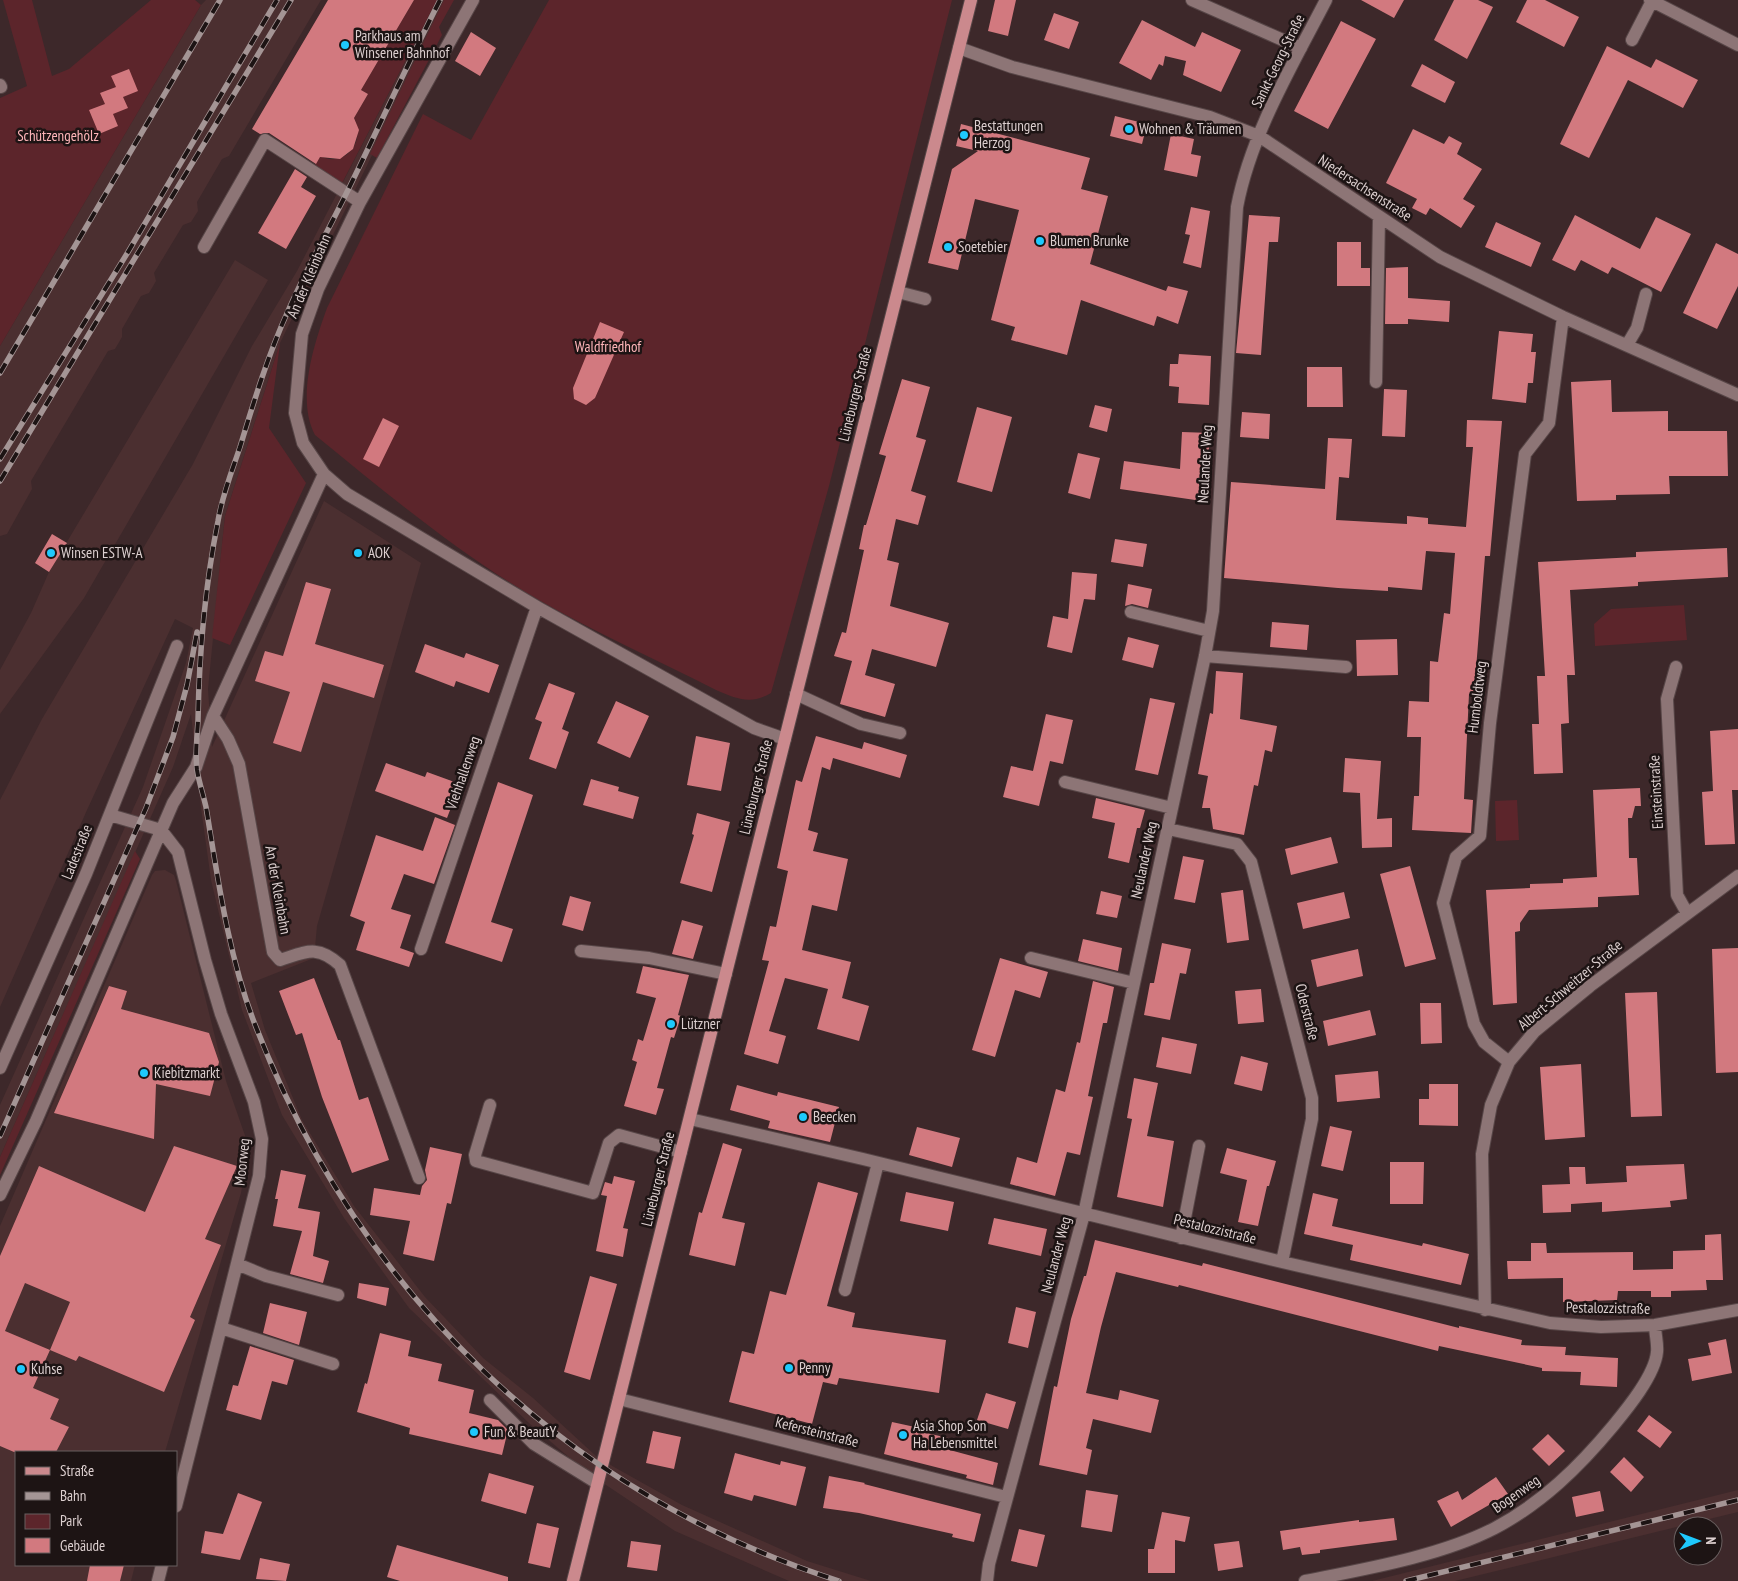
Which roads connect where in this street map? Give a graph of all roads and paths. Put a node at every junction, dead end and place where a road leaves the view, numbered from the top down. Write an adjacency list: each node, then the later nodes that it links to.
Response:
1 (473, 0): 11 (street, An der Kleinbahn)
2 (971, 0): 8 (main road, Lüneburger Straße)
3 (1192, 0): 9 (street)
4 (1326, 0): 9 (street, Sankt-Georg-Straße)
5 (1651, 1): 6 (street); 7 (street)
6 (1632, 40)
7 (1738, 45)
8 (959, 48): 10 (street, Niedersachsenstraße); 14 (main road, Lüneburger Straße)
9 (1302, 48): 10 (street, Sankt-Georg-Straße)
10 (1259, 136): 12 (street, Niedersachsenstraße); 24 (street, Neulander Weg)
11 (360, 202): 13 (street); 21 (street, An der Kleinbahn)
12 (1379, 217): 17 (street, Niedersachsenstraße); 19 (street)
13 (204, 247)
14 (898, 292): 16 (street); 29 (main road, Lüneburger Straße)
15 (1646, 294): 18 (street)
16 (925, 299)
17 (1563, 317): 18 (street, Niedersachsenstraße); 45 (street, Humboldtweg)
18 (1626, 345): 20 (street, Niedersachsenstraße)
19 (1376, 382)
20 (1738, 395)
21 (324, 474): 22 (street); 30 (street)
22 (537, 607): 32 (street); 40 (street, Viehhallenweg)
23 (1131, 612): 24 (street)
24 (1209, 631): 26 (street, Neulander Weg)
25 (177, 646): 35 (street, Ladestraße)
26 (1205, 656): 27 (street); 34 (street, Neulander Weg)
27 (1346, 667)
28 (1676, 667): 39 (street, Einsteinstraße)
29 (796, 694): 31 (street); 32 (main road, Lüneburger Straße)
30 (213, 716): 37 (street); 52 (street, An der Kleinbahn)
31 (900, 733)
32 (785, 739): 43 (main road, Lüneburger Straße)
33 (1065, 782): 34 (street)
34 (1172, 808): 36 (street, Neulander Weg)
35 (110, 815): 37 (street); 46 (street, Ladestraße)
36 (1168, 829): 44 (street, Neulander Weg); 56 (street, Oderstraße)
37 (161, 830): 53 (street); 57 (street, Moorweg)
38 (1738, 876): 39 (street, Albert-Schweitzer-Straße)
39 (1687, 913): 45 (street, Albert-Schweitzer-Straße)
40 (421, 949)
41 (581, 951): 43 (street)
42 (1031, 958): 44 (street)
43 (726, 974): 48 (main road, Lüneburger Straße)
44 (1134, 982): 54 (street, Neulander Weg)
45 (1509, 1062): 60 (street, Albert-Schweitzer-Straße)
46 (0, 1068)
47 (490, 1105): 50 (street)
48 (690, 1119): 50 (main road, Lüneburger Straße); 51 (street, Pestalozzistraße)
49 (1199, 1146): 55 (street)
50 (681, 1152): 65 (main road, Lüneburger Straße)
51 (878, 1163): 54 (street, Pestalozzistraße); 58 (street)
52 (420, 1178)
53 (0, 1195)
54 (1084, 1214): 55 (street, Pestalozzistraße); 68 (street, Neulander Weg)
55 (1181, 1238): 56 (street, Pestalozzistraße)
56 (1282, 1262): 60 (street, Pestalozzistraße)
57 (237, 1264): 59 (street); 63 (street, Moorweg)
58 (845, 1290)
59 (338, 1295)
60 (1485, 1310): 62 (street, Pestalozzistraße)
61 (1738, 1310): 62 (street, Pestalozzistraße)
62 (1655, 1325): 74 (street, Bogenweg)
63 (221, 1328): 64 (street); 69 (street, Moorweg)
64 (333, 1364)
65 (619, 1399): 67 (main road, Lüneburger Straße); 68 (street, Kefersteinstraße)
66 (490, 1400): 67 (street)
67 (597, 1483): 72 (main road, Lüneburger Straße)
68 (1006, 1497): 73 (street, Neulander Weg)
69 (178, 1498)
70 (162, 1566): 71 (street)
71 (158, 1581)
72 (573, 1581)
73 (987, 1581)
74 (1305, 1581)

